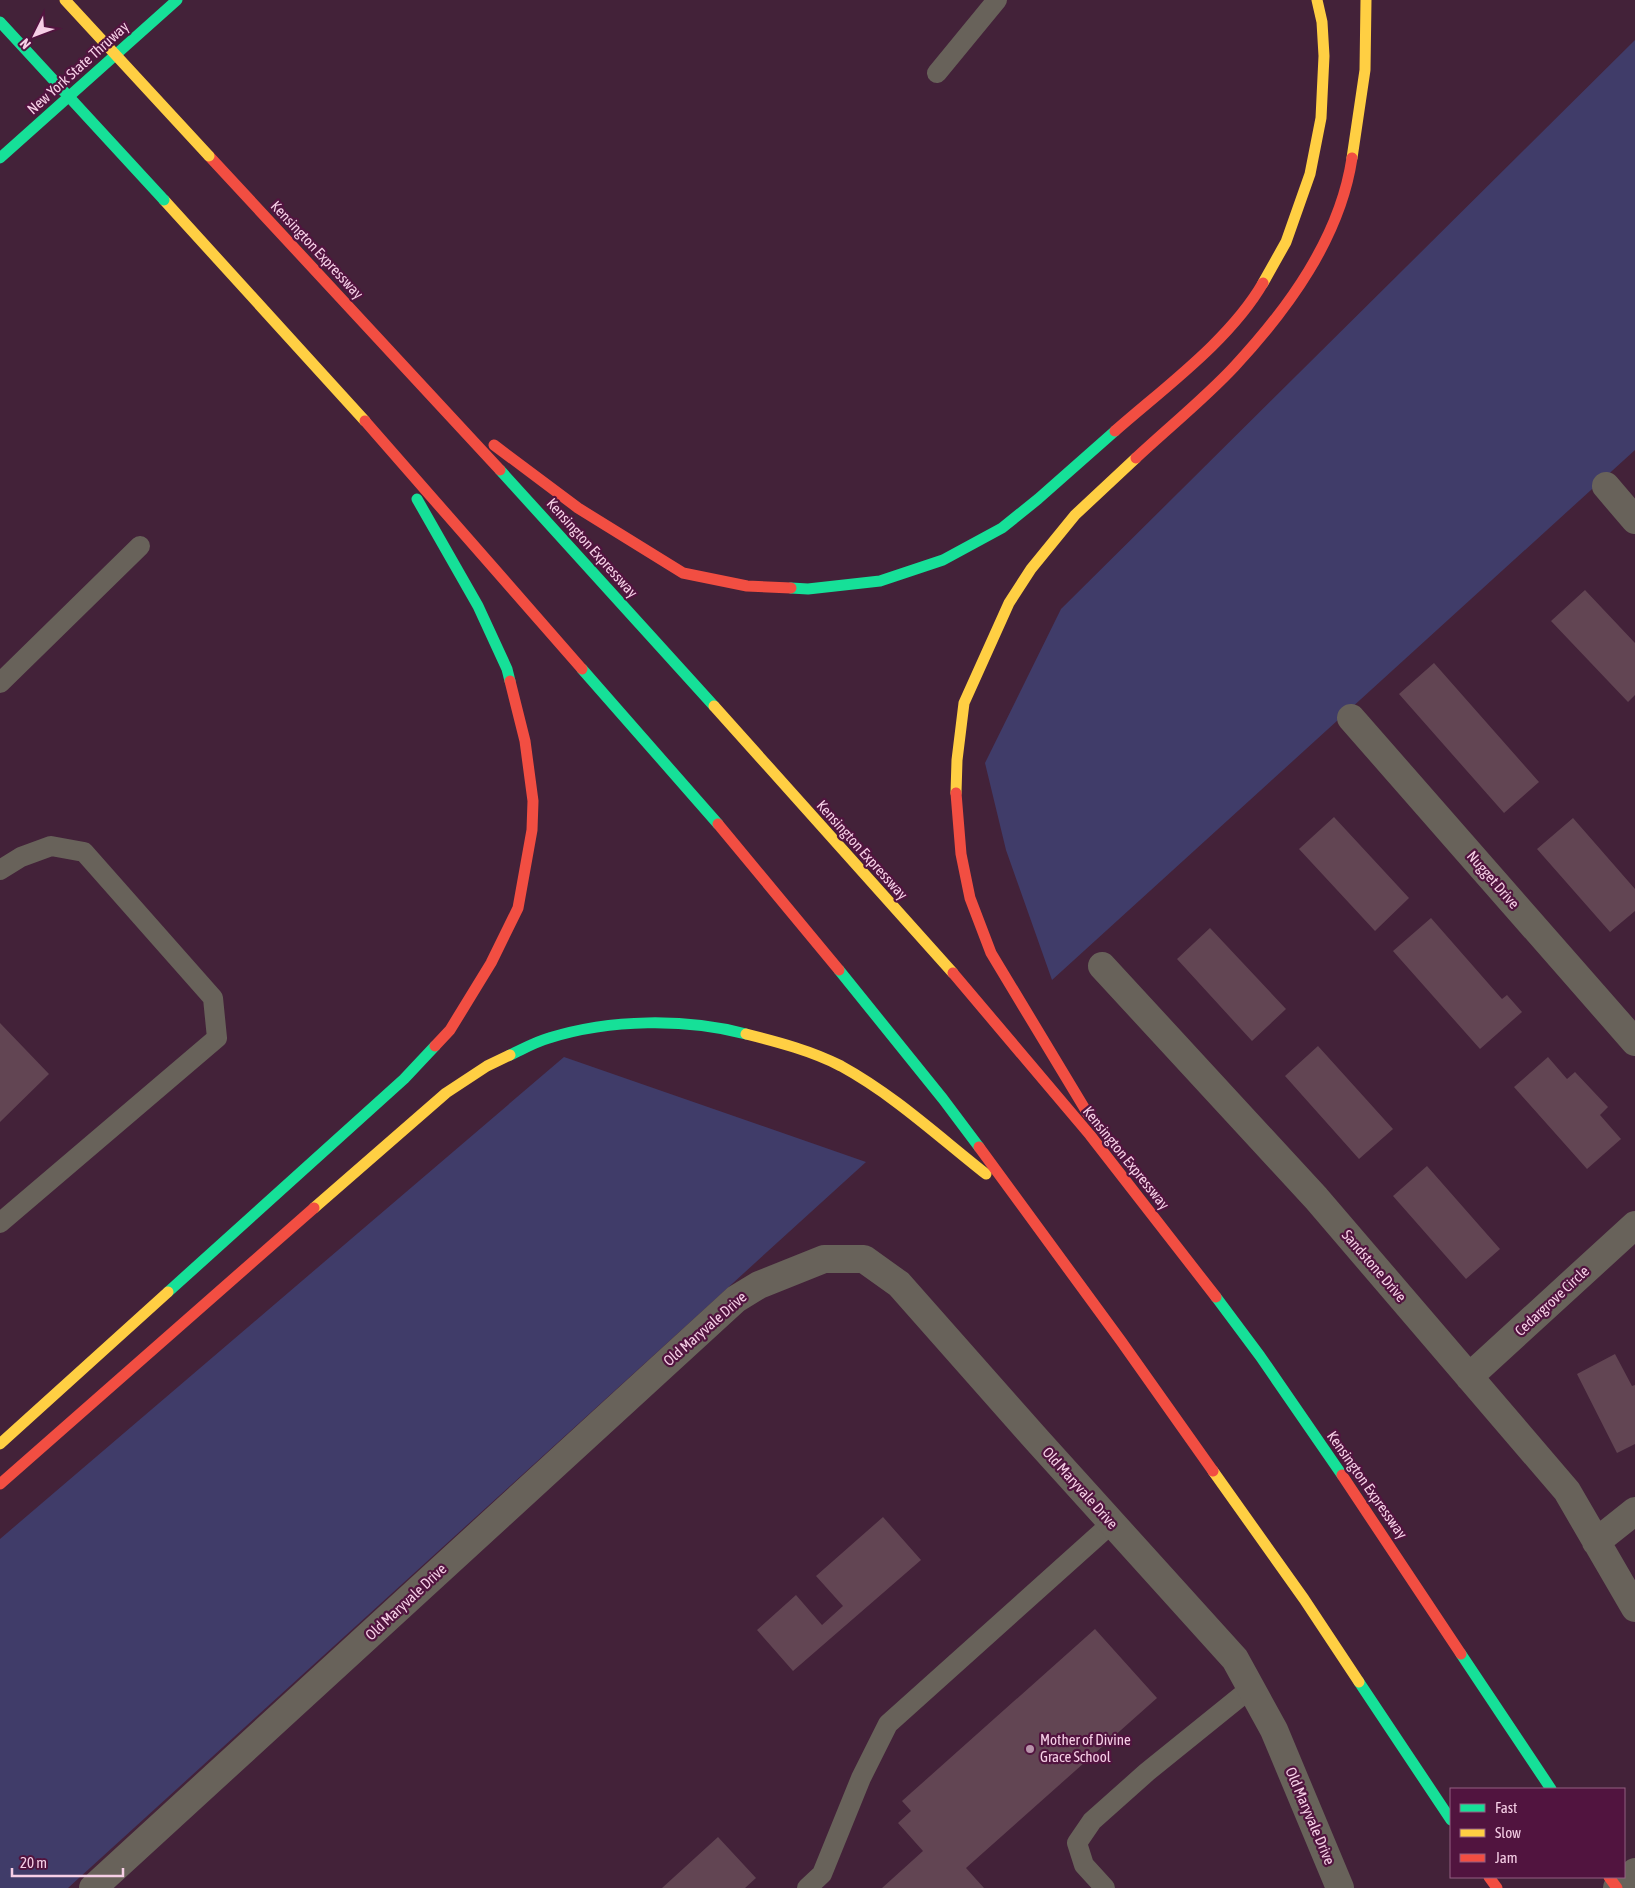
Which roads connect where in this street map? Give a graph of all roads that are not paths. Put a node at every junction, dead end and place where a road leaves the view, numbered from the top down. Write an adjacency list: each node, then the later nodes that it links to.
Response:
1 (65, 0): 9 (highway, Kensington Expressway, bridge)
2 (177, 0): 8 (highway, New York State Thruway)
3 (997, 0): 7 (lane)
4 (1318, 0): 9 (highway)
5 (1366, 0): 19 (highway)
6 (0, 22): 10 (highway, bridge)
7 (936, 73)
8 (0, 158)
9 (440, 404): 19 (highway, Kensington Expressway)
10 (388, 447): 20 (highway); 24 (highway)
11 (1606, 486): 12 (street)
12 (1635, 520)
13 (140, 546): 14 (lane)
14 (0, 683)
15 (1351, 718): 18 (street, Nugget Drive)
16 (0, 870): 21 (lane)
17 (1102, 966): 23 (street, Sandstone Drive)
18 (1635, 1042)
19 (1130, 1185): 31 (highway, Kensington Expressway)
20 (1016, 1199): 25 (highway); 32 (highway)
21 (0, 1223)
22 (1635, 1225): 23 (street, Cedargrove Circle)
23 (1469, 1377): 28 (street, Sandstone Drive)
24 (0, 1444)
25 (0, 1484)
26 (1635, 1511): 28 (street)
27 (1112, 1523): 30 (street, Old Maryvale Drive); 34 (street, Old Maryvale Drive); 35 (lane)
28 (1596, 1542): 29 (street, Sandstone Drive)
29 (1635, 1608)
30 (1251, 1688): 36 (lane); 37 (street, Old Maryvale Drive)
31 (1550, 1788)
32 (1449, 1817)
33 (1635, 1872): 38 (street)
34 (94, 1888)
35 (807, 1888)
36 (1105, 1888)
37 (1340, 1888)
38 (1617, 1888)

